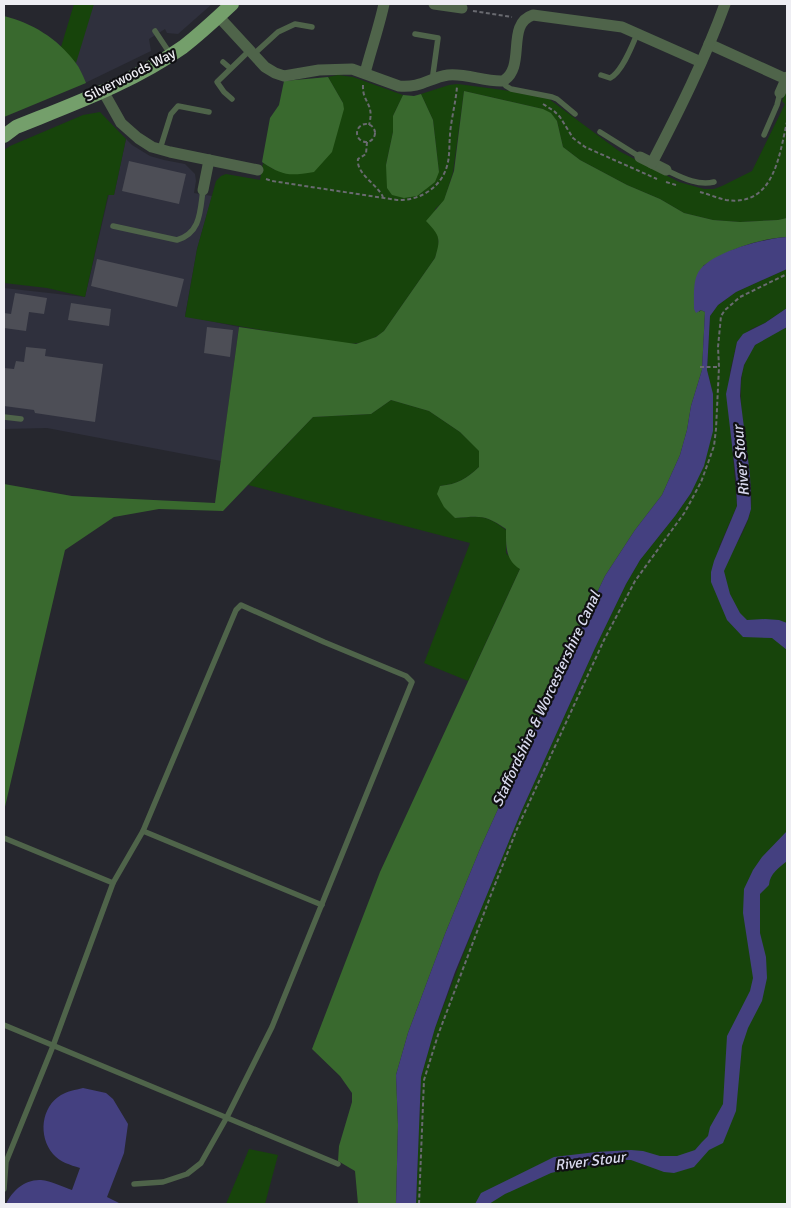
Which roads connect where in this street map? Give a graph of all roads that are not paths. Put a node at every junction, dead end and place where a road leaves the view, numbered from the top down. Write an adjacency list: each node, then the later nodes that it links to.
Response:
1 (232, 4): 6 (main road, Silverwoods Way)
2 (384, 4): 17 (street)
3 (434, 4): 5 (street)
4 (725, 4): 11 (street)
5 (462, 8)
6 (219, 17): 12 (street); 13 (main road, Silverwoods Way)
7 (312, 27): 12 (lane)
8 (155, 31): 13 (lane)
9 (415, 34): 20 (lane)
10 (638, 34): 15 (street); 18 (lane); 21 (street)
11 (709, 44): 15 (street); 19 (street)
12 (252, 52): 16 (lane); 17 (street)
13 (171, 55): 22 (main road, Silverwoods Way)
14 (223, 62): 16 (lane)
15 (701, 62): 34 (street)
16 (230, 68): 24 (lane)
17 (365, 73): 20 (street)
18 (601, 75)
19 (787, 78): 23 (street)
20 (435, 80): 21 (street)
21 (503, 81): 26 (lane)
22 (103, 91): 27 (main road, Silverwoods Way); 31 (street)
23 (780, 93): 29 (lane)
24 (232, 99)
25 (209, 112): 31 (lane)
26 (575, 114)
27 (10, 128): 30 (main road, Silverwoods Way)
28 (600, 132): 32 (lane)
29 (764, 135)
30 (4, 136)
31 (160, 149): 33 (street)
32 (640, 157): 34 (street)
33 (209, 160): 35 (street); 38 (street)
34 (652, 163): 36 (street)
35 (258, 170)
36 (666, 170): 37 (lane)
37 (714, 182)
38 (204, 190): 39 (lane)
39 (113, 226)
40 (4, 417): 41 (lane)
41 (21, 419)
42 (143, 831): 44 (lane); 45 (lane); 45 (lane)
43 (4, 838): 44 (lane)
44 (113, 883): 47 (lane)
45 (322, 906): 48 (lane)
46 (4, 1025): 47 (lane)
47 (53, 1046): 48 (lane); 51 (lane)
48 (227, 1117): 49 (lane); 50 (lane)
49 (338, 1164)
50 (134, 1184)
51 (4, 1188)

